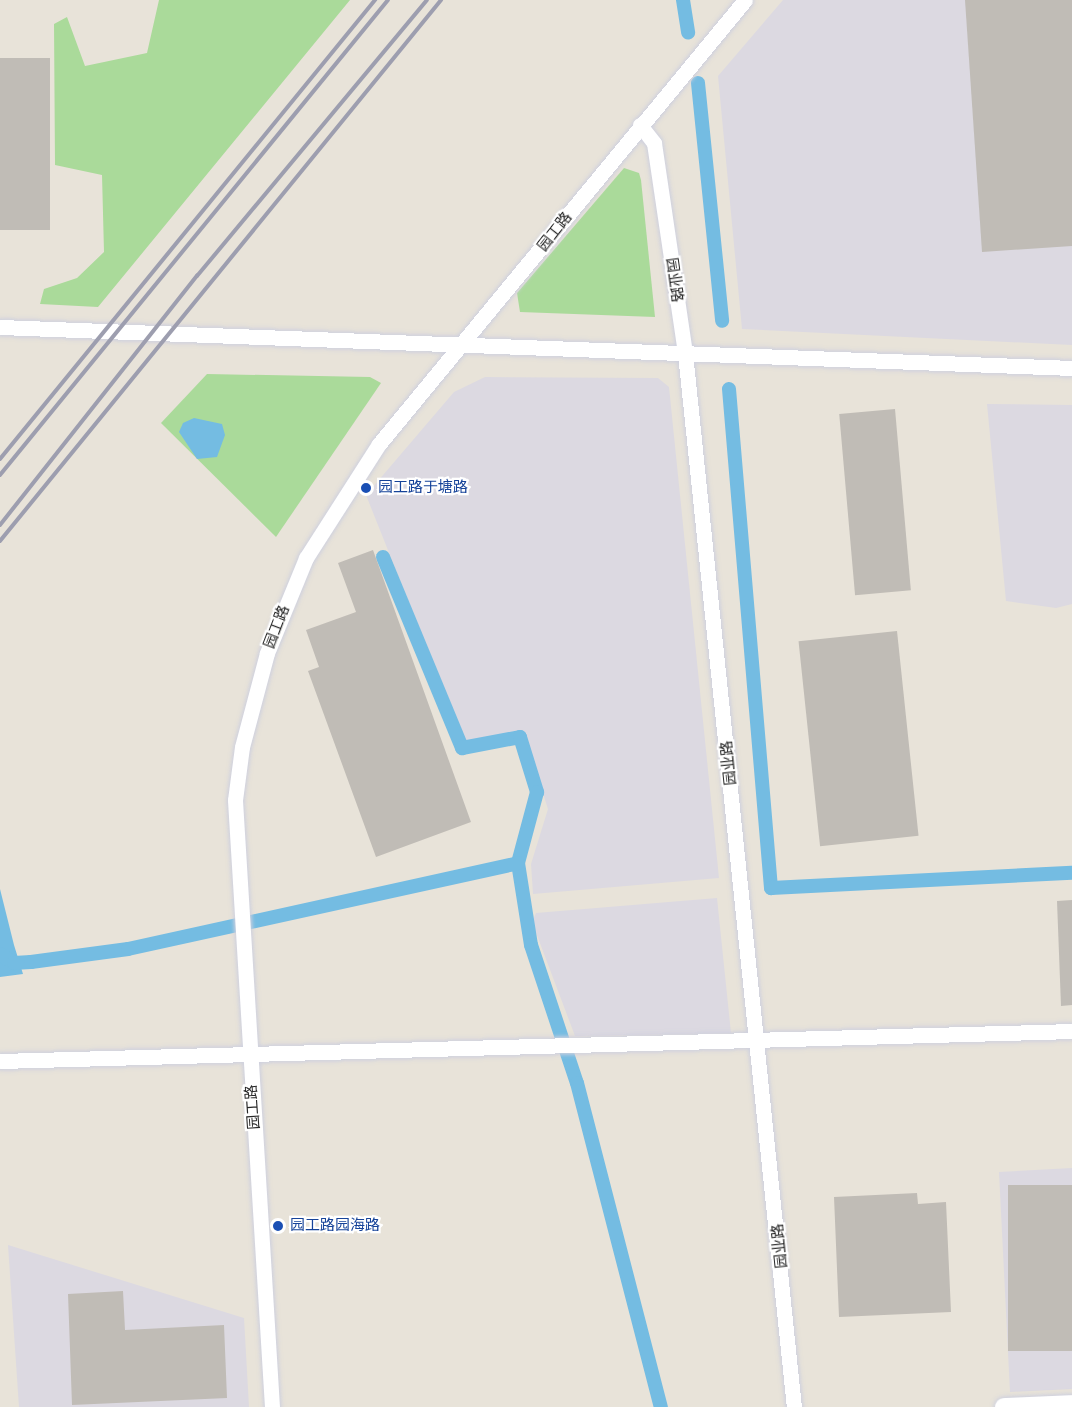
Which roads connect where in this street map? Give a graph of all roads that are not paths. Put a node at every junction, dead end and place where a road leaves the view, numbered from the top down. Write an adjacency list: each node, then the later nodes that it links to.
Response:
1 (745, 0): 2 (street, 园工路)
2 (640, 125): 4 (street, 园工路); 5 (street, 园业路)
3 (0, 327): 4 (street)
4 (466, 344): 5 (street); 9 (street, 园工路)
5 (685, 353): 6 (street); 8 (street, 园业路)
6 (1072, 369)
7 (1072, 1031): 8 (street)
8 (758, 1040): 9 (street); 13 (street, 园业路)
9 (250, 1056): 10 (street); 12 (street, 园工路)
10 (0, 1061)
11 (1072, 1404): 14 (street)
12 (272, 1407)
13 (794, 1407)
14 (1004, 1407)

